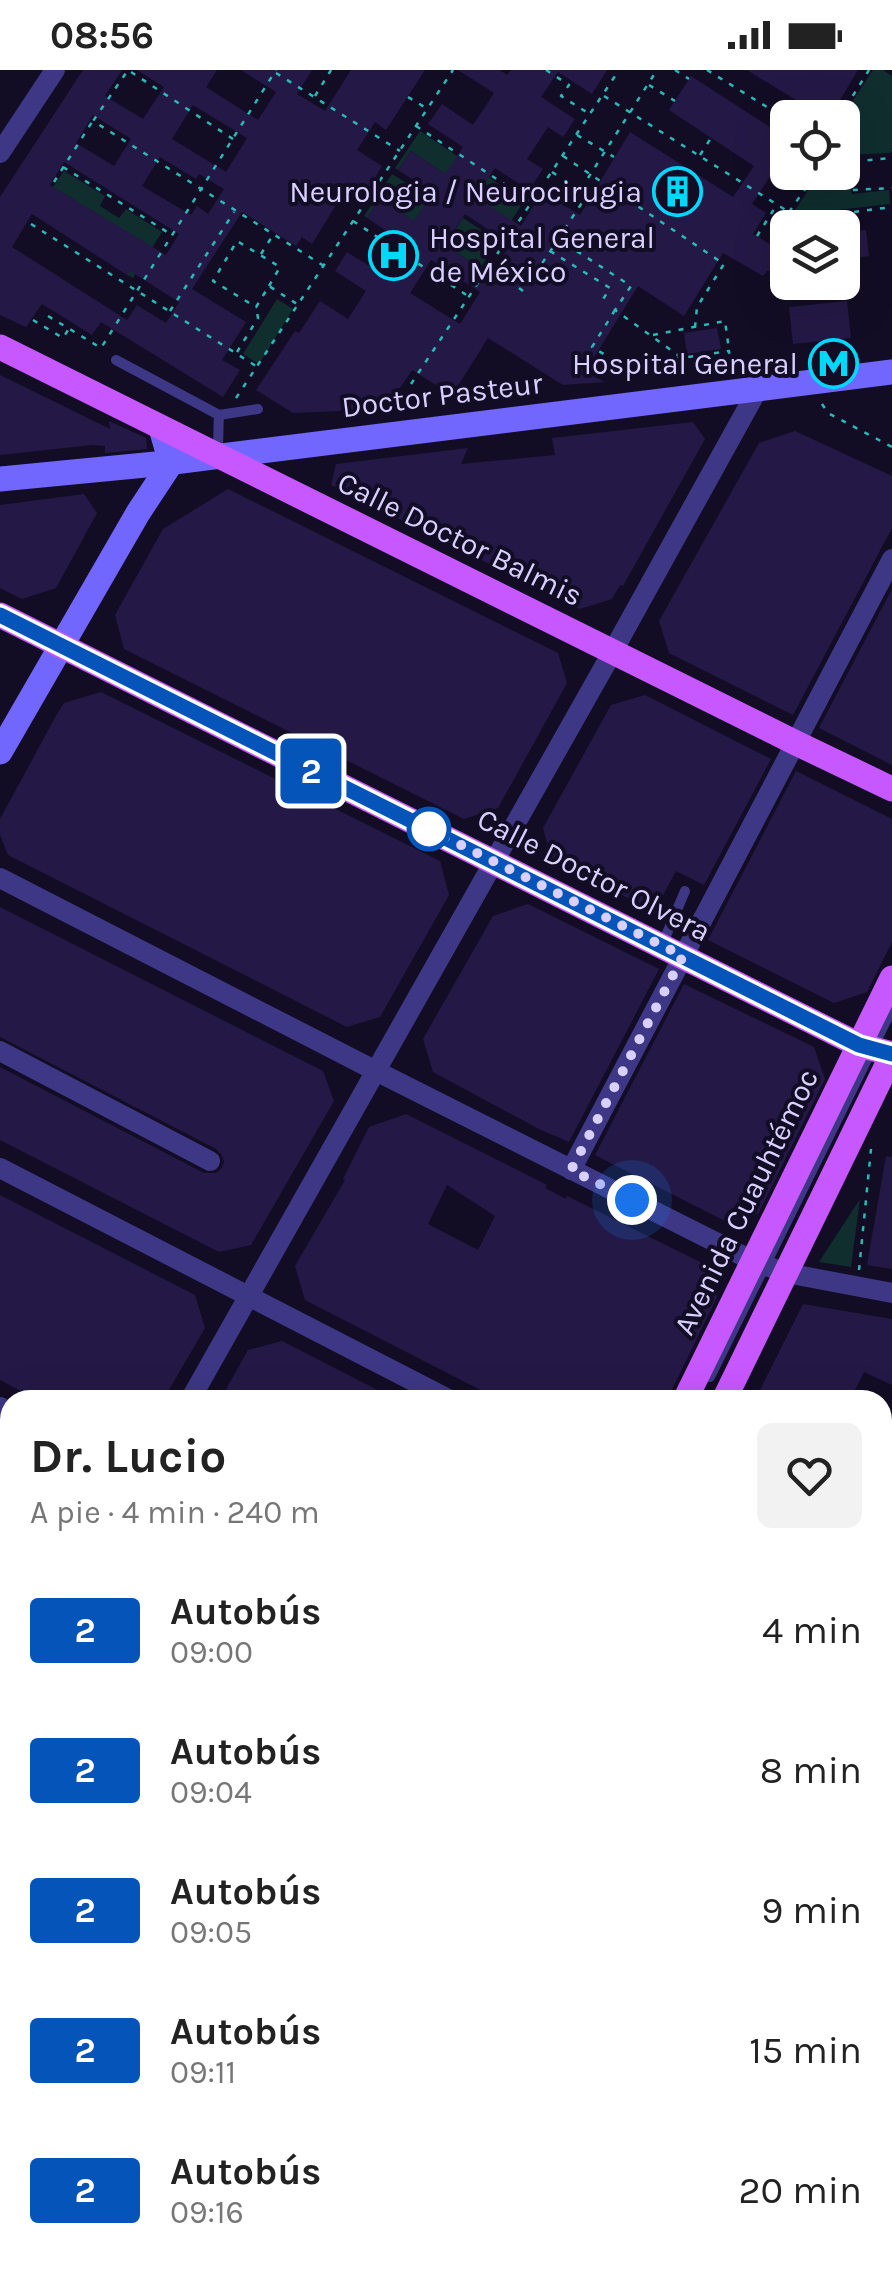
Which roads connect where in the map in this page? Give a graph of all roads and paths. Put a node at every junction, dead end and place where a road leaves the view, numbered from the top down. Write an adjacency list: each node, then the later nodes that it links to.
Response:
1 (55, 70): 29 (street)
2 (331, 70): 15 (path)
3 (453, 70): 18 (path)
4 (546, 70): 21 (path)
5 (620, 70): 14 (path)
6 (656, 70): 12 (path)
7 (675, 70): 11 (path)
8 (707, 70): 19 (path)
9 (869, 70): 16 (path)
10 (275, 71): 15 (path); 26 (path)
11 (689, 80)
12 (648, 84): 17 (path); 20 (path)
13 (408, 96): 18 (path)
14 (602, 96): 20 (path); 21 (path)
15 (314, 97): 27 (path)
16 (850, 100)
17 (675, 101)
18 (428, 109): 23 (path)
19 (770, 109)
20 (630, 112): 28 (path); 31 (path)
21 (590, 114): 24 (path)
22 (92, 121): 26 (path); 35 (path); 40 (path)
23 (416, 126): 27 (path); 43 (path)
24 (576, 134): 28 (path); 30 (path)
25 (711, 138): 31 (path)
26 (233, 139): 40 (path)
27 (400, 150): 49 (path)
28 (604, 152): 32 (path); 37 (path)
29 (0, 153)
30 (562, 156): 36 (path); 37 (path)
31 (699, 156): 44 (path)
32 (614, 157)
33 (892, 159): 34 (path)
34 (860, 161)
35 (63, 167): 38 (path); 51 (path)
36 (552, 172): 41 (path); 43 (path)
37 (590, 174): 41 (path); 69 (path)
38 (54, 182)
39 (892, 188): 42 (path)
40 (201, 190): 47 (path); 51 (path)
41 (580, 190): 54 (path)
42 (860, 190)
43 (532, 202): 61 (path)
44 (777, 204): 46 (path); 53 (path)
45 (892, 207): 48 (path)
46 (786, 210)
47 (235, 211): 52 (path); 66 (path)
48 (860, 211)
49 (353, 221): 57 (path); 61 (path)
50 (31, 224): 60 (path)
51 (173, 235): 60 (path)
52 (273, 235): 56 (path); 57 (path)
53 (757, 236)
54 (558, 239): 55 (path); 65 (path)
55 (550, 251): 59 (path); 62 (path)
56 (260, 255): 58 (path); 64 (path)
57 (324, 266): 63 (path)
58 (269, 286): 63 (path); 64 (path)
59 (519, 288)
60 (137, 292): 66 (path); 70 (path)
61 (469, 297): 80 (path)
62 (602, 301)
63 (298, 304): 77 (path)
64 (256, 307): 74 (path)
65 (615, 310): 71 (path); 75 (path)
66 (169, 312): 74 (path)
67 (48, 316): 70 (path)
68 (34, 320): 70 (path)
69 (694, 327): 71 (path); 73 (path)
70 (69, 328)
71 (651, 336): 75 (path)
72 (0, 347): 84 (main road, Calle Doctor Balmis)
73 (729, 352): 75 (path); 81 (path)
74 (236, 353): 77 (path)
75 (682, 358)
76 (116, 360): 83 (lane)
77 (257, 367): 83 (path)
78 (892, 372): 79 (street, Doctor Pasteur)
79 (816, 382): 81 (street, Doctor Pasteur); 85 (path)
80 (412, 384)
81 (746, 390): 86 (street, Doctor Pasteur); 92 (street)
82 (258, 410): 83 (lane)
83 (223, 415): 86 (lane)
84 (161, 428): 86 (main road, Calle Doctor Balmis); 87 (street)
85 (892, 447)
86 (217, 456): 87 (street, Doctor Pasteur); 92 (main road, Calle Doctor Balmis)
87 (170, 463): 88 (street, Doctor Pasteur); 91 (street)
88 (0, 479)
89 (892, 559): 93 (street)
90 (0, 615): 91 (main road, Calle Doctor Olvera)
91 (61, 646): 94 (street); 96 (main road, Calle Doctor Olvera)
92 (613, 651): 93 (main road, Calle Doctor Balmis); 96 (street)
93 (796, 743): 95 (main road, Calle Doctor Balmis); 99 (street)
94 (0, 752)
95 (892, 788)
96 (493, 862): 99 (main road, Calle Doctor Olvera); 104 (street)
97 (0, 878): 104 (street)
98 (685, 891): 99 (lane)
99 (672, 951): 103 (main road, Calle Doctor Olvera); 108 (street)
100 (892, 978): 103 (main road, Avenida Cuauhtémoc)
101 (892, 1008): 103 (lane)
102 (0, 1051): 106 (street)
103 (879, 1051): 109 (main road, Avenida Cuauhtémoc); 109 (main road, Avenida Cuauhtémoc)
104 (376, 1071): 108 (street); 112 (street)
105 (872, 1140): 110 (path)
106 (210, 1161)
107 (0, 1168): 112 (street)
108 (571, 1170): 109 (street)
109 (768, 1266): 110 (street); 115 (main road, Avenida Cuauhtémoc); 116 (lane); 117 (main road, Avenida Cuauhtémoc)
110 (857, 1286): 111 (street)
111 (892, 1293)
112 (249, 1297): 113 (street); 114 (street)
113 (196, 1390)
114 (430, 1390)
115 (690, 1390)
116 (703, 1390)
117 (727, 1390)

